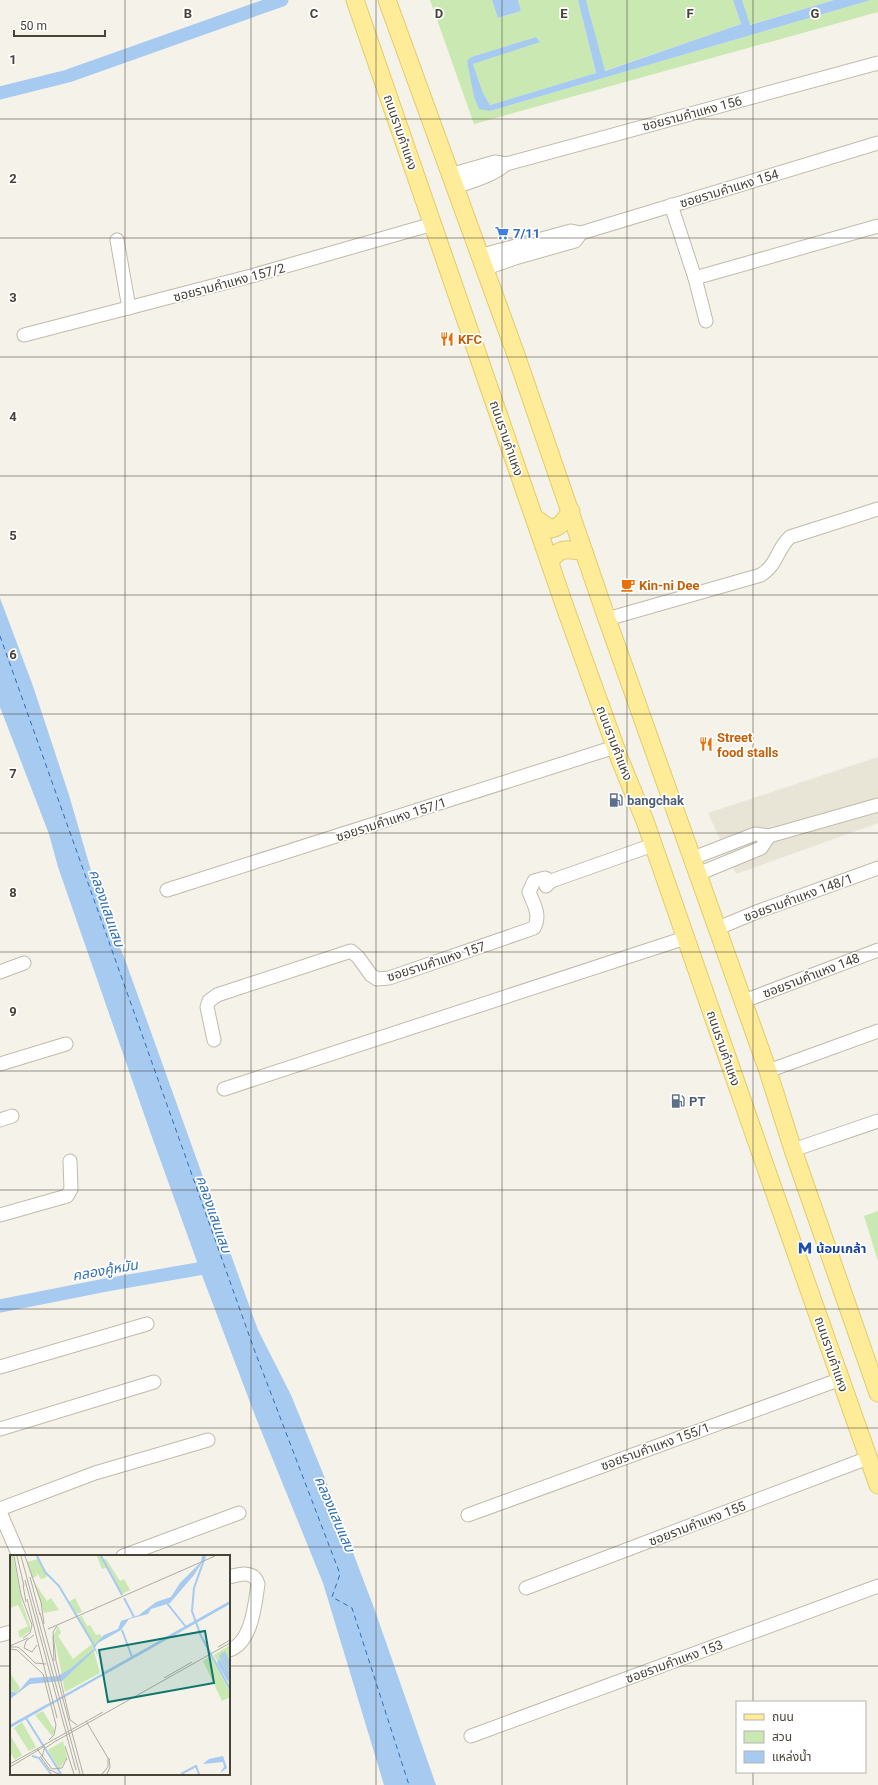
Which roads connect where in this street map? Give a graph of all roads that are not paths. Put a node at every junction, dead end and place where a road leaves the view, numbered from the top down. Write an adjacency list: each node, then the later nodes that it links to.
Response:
1 (356, 0): 7 (main road, ถนนรามคำแหง)
2 (387, 0): 5 (main road)
3 (878, 62): 5 (street, ซอยรามคำแหง 156)
4 (878, 143): 6 (street, ซอยรามคำแหง 154)
5 (452, 181): 10 (main road)
6 (671, 205): 10 (street, ซอยรามคำแหง 154); 11 (street)
7 (433, 224): 12 (street, ซอยรามคำแหง 157/2); 17 (main road, ถนนรามคำแหง)
8 (878, 226): 11 (street)
9 (117, 240): 12 (street)
10 (481, 263): 16 (main road)
11 (695, 278): 13 (street)
12 (129, 308): 14 (street, ซอยรามคำแหง 157/2)
13 (706, 321)
14 (24, 335)
15 (878, 509): 20 (street)
16 (570, 511): 17 (main road); 18 (main road)
17 (535, 518): 19 (main road, ถนนรามคำแหง)
18 (584, 552): 19 (main road); 20 (main road)
19 (550, 563): 21 (main road, ถนนรามคำแหง)
20 (607, 619): 24 (main road)
21 (616, 747): 23 (main road, ถนนรามคำแหง); 26 (street, ซอยรามคำแหง 157/1)
22 (878, 804): 24 (street)
23 (653, 845): 28 (main road, ถนนรามคำแหง); 34 (street, ซอยรามคำแหง 157)
24 (695, 866): 27 (main road)
25 (878, 868): 27 (street, ซอยรามคำแหง 148/1)
26 (167, 890)
27 (718, 928): 32 (main road)
28 (685, 938): 38 (street); 45 (main road, ถนนรามคำแหง)
29 (878, 950): 32 (street, ซอยรามคำแหง 148)
30 (24, 963): 31 (street)
31 (0, 972)
32 (744, 1001): 37 (main road)
33 (878, 1031): 37 (street)
34 (214, 1040)
35 (66, 1044): 36 (street)
36 (0, 1064)
37 (768, 1071): 40 (main road)
38 (224, 1089)
39 (878, 1121): 40 (street)
40 (793, 1150): 47 (main road)
41 (70, 1161): 42 (street)
42 (0, 1215)
43 (148, 1324): 44 (street)
44 (0, 1367)
45 (841, 1380): 50 (main road, ถนนรามคำแหง); 54 (street, ซอยรามคำแหง 155/1)
46 (154, 1382): 48 (street)
47 (878, 1393)
48 (0, 1429)
49 (208, 1440): 52 (street)
50 (868, 1458): 51 (main road, ถนนรามคำแหง); 59 (street, ซอยรามคำแหง 155)
51 (878, 1485)
52 (0, 1510): 55 (street)
53 (239, 1513): 56 (street)
54 (468, 1515)
55 (18, 1555)
56 (126, 1555)
57 (230, 1577): 62 (street)
58 (878, 1586): 63 (street, ซอยรามคำแหง 153)
59 (526, 1588)
60 (10, 1632): 61 (street)
61 (0, 1635)
62 (230, 1650)
63 (470, 1736)

